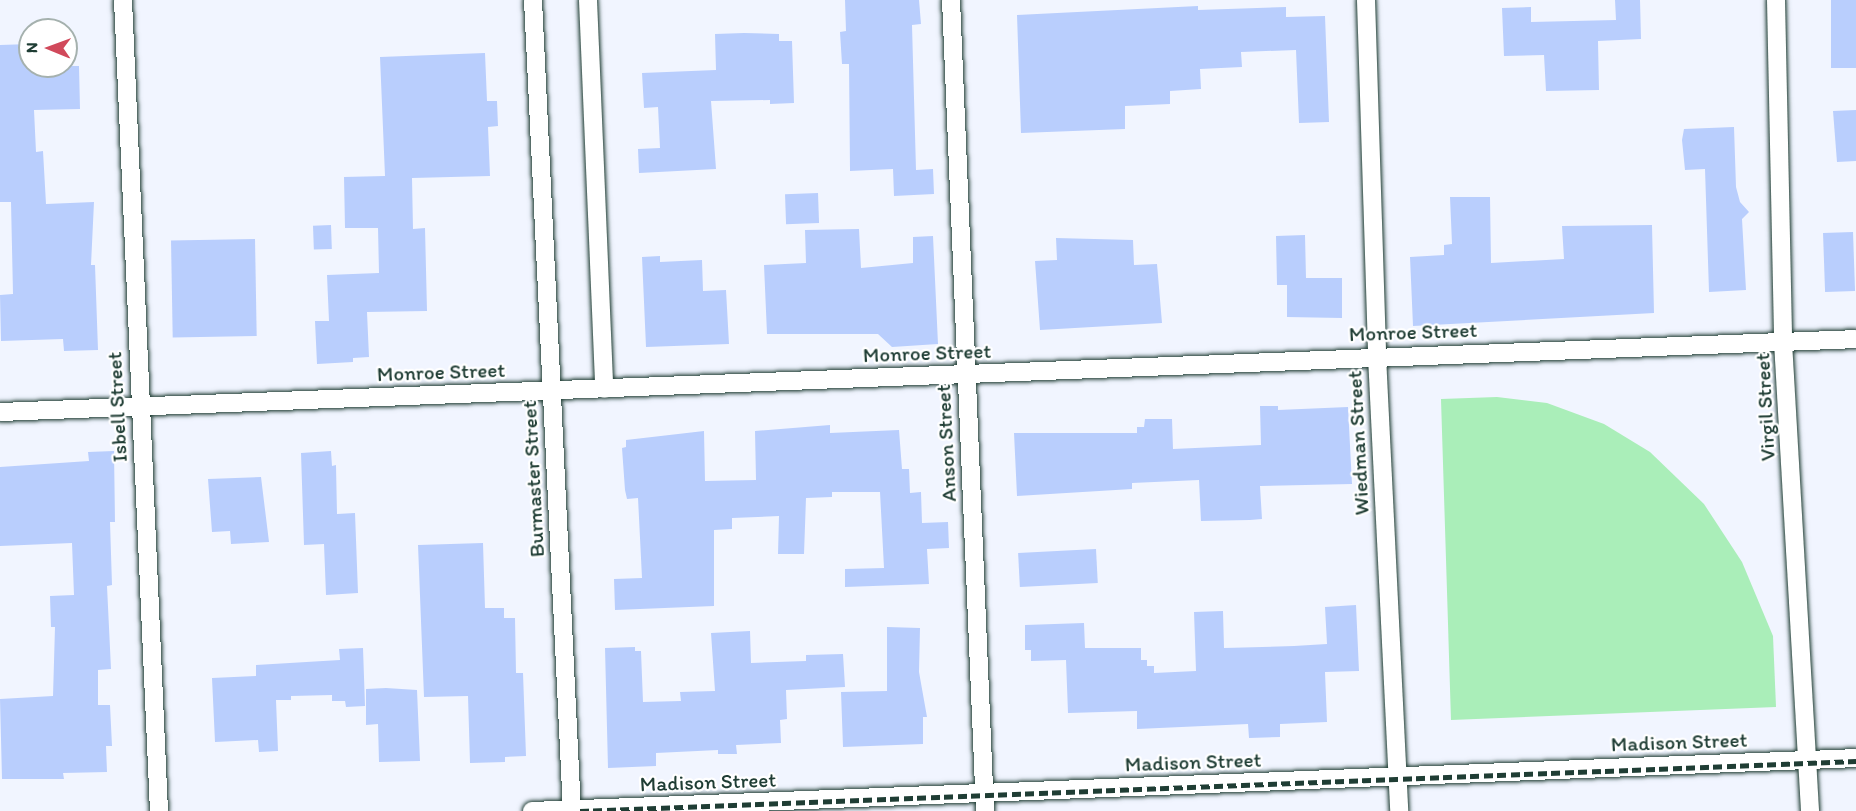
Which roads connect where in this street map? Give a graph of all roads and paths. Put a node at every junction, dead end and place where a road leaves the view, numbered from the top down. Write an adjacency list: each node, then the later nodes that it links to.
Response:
1 (123, 0): 13 (street, Isbell Street)
2 (533, 0): 12 (street, Burmaster Street)
3 (588, 0): 11 (street)
4 (951, 0): 10 (street, Anson Street)
5 (1365, 0): 9 (street, Wiedman Street)
6 (1776, 0): 8 (street, Virgil Street)
7 (1856, 339): 8 (street, Monroe Street)
8 (1783, 342): 9 (street, Monroe Street); 16 (street, Virgil Street)
9 (1377, 356): 10 (street, Monroe Street); 17 (street, Wiedman Street)
10 (965, 374): 11 (street, Monroe Street); 18 (street, Anson Street)
11 (604, 389): 12 (street, Monroe Street)
12 (550, 391): 13 (street, Monroe Street); 19 (street, Burmaster Street)
13 (139, 407): 14 (street, Monroe Street); 20 (street, Isbell Street)
14 (0, 412)
15 (1856, 758): 16 (street, Madison Street)
16 (1809, 760): 17 (street, Madison Street); 23 (street, Virgil Street)
17 (1398, 776): 18 (street, Madison Street); 22 (street, Wiedman Street)
18 (985, 802): 19 (street, Madison Street)
19 (572, 810): 21 (street, Madison Street)
20 (159, 811)
21 (532, 811)
22 (1400, 811)
23 (1810, 811)

